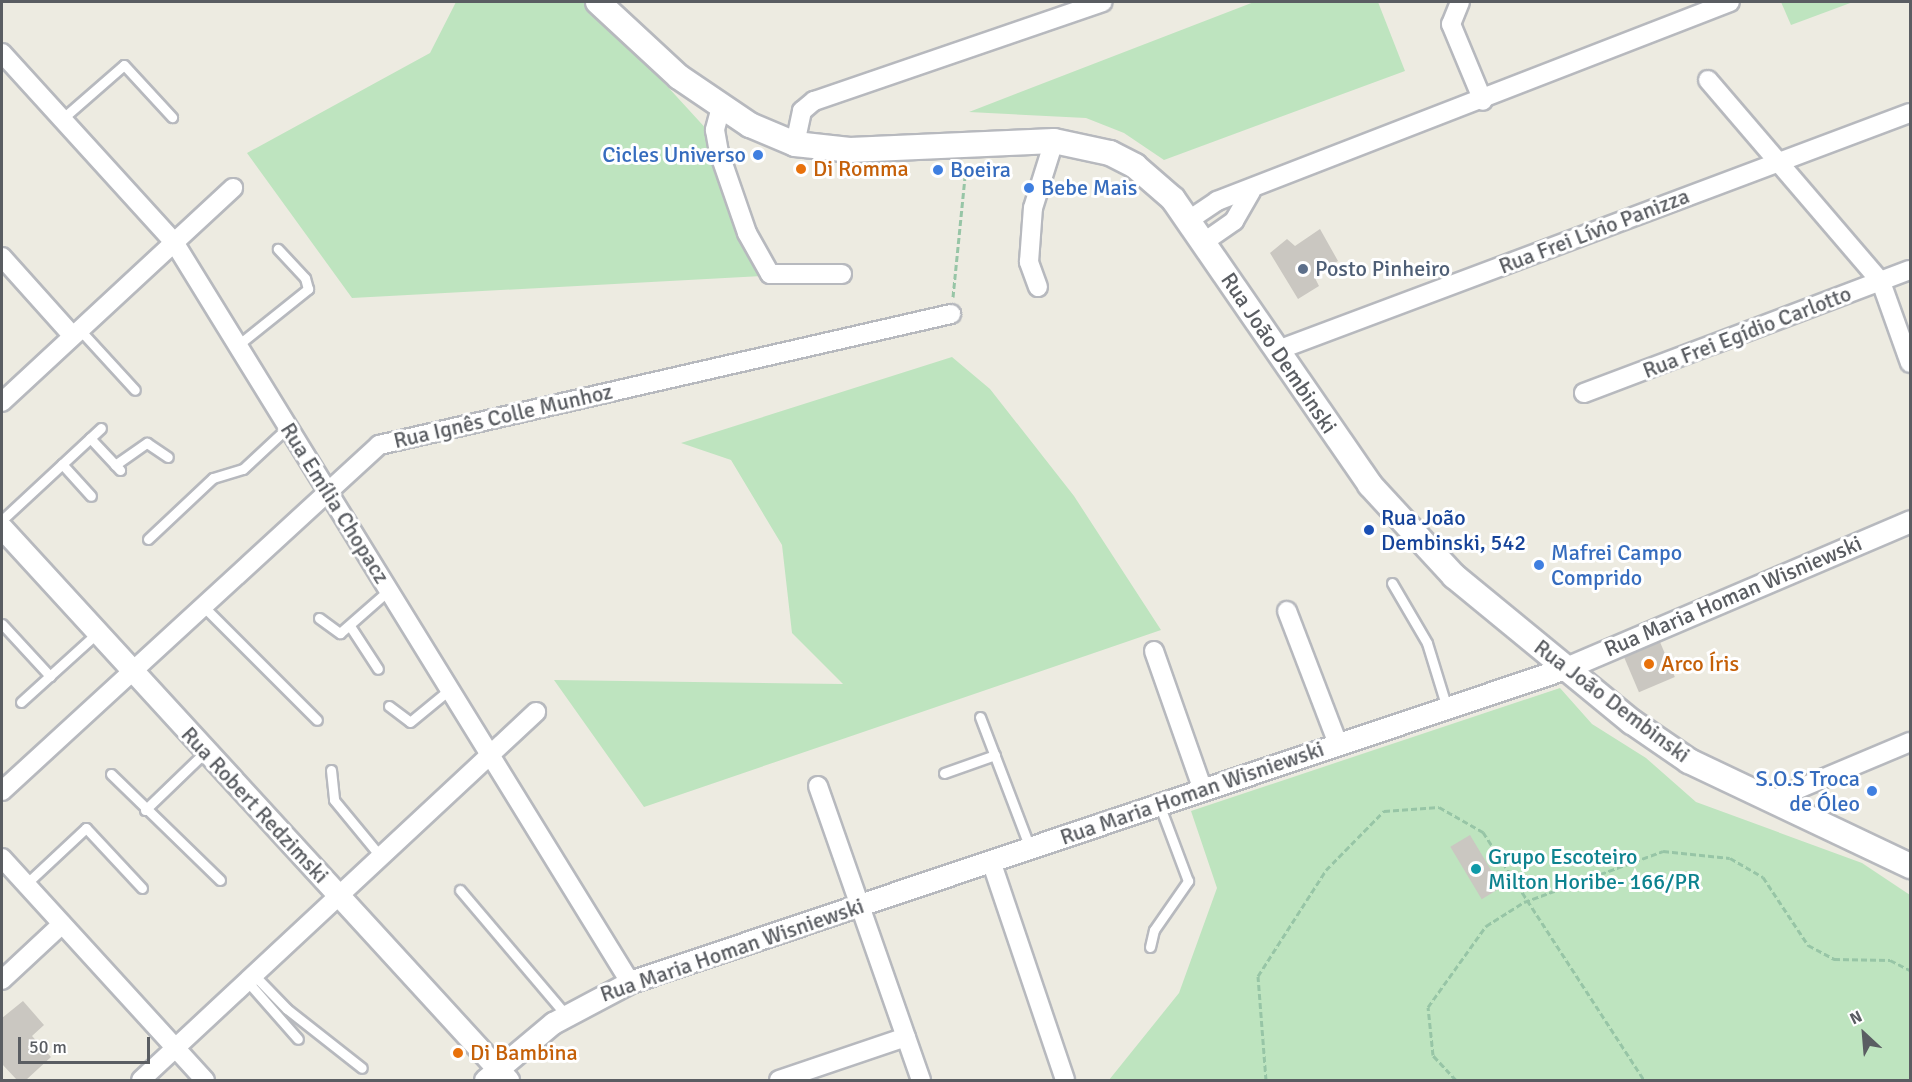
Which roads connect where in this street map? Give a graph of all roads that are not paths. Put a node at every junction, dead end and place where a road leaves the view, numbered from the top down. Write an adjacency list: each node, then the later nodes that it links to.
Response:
1 (598, 2): 8 (main road, Rua João Dembinski)
2 (1103, 2): 13 (street)
3 (1460, 2): 7 (street)
4 (1730, 2): 7 (street)
5 (2, 53): 11 (street, Rua Emília Chopacz)
6 (1708, 80): 14 (street)
7 (1483, 101): 16 (street)
8 (721, 107): 13 (main road, Rua João Dembinski); 23 (street)
9 (1911, 112): 14 (street, Rua Frei Lívio Panizza)
10 (172, 117): 11 (lane)
11 (62, 119): 18 (street, Rua Emília Chopacz)
12 (1054, 141): 13 (main road, Rua João Dembinski); 17 (main road, Rua João Dembinski); 25 (street)
13 (795, 144)
14 (1778, 162): 24 (street); 29 (street, Rua Frei Lívio Panizza)
15 (233, 188): 18 (street)
16 (1251, 192): 17 (street); 19 (street)
17 (1189, 220): 19 (main road, Rua João Dembinski)
18 (174, 242): 27 (street); 28 (street, Rua Emília Chopacz)
19 (1204, 242): 29 (main road, Rua João Dembinski)
20 (278, 249): 28 (lane)
21 (2, 257): 27 (street)
22 (1911, 270): 24 (street, Rua Frei Egídio Carlotto)
23 (842, 274)
24 (1881, 282): 30 (street); 32 (street, Rua Frei Egídio Carlotto)
25 (1038, 286)
26 (951, 314): 39 (street, Rua Ignês Colle Munhoz)
27 (76, 333): 31 (lane); 33 (street)
28 (238, 345): 34 (street, Rua Emília Chopacz)
29 (1278, 350): 54 (main road, Rua João Dembinski)
30 (1911, 363)
31 (135, 390)
32 (1584, 393)
33 (2, 402)
34 (288, 427): 39 (street, Rua Emília Chopacz); 44 (lane)
35 (101, 428): 36 (lane)
36 (90, 438): 37 (lane); 38 (lane)
37 (168, 457)
38 (62, 464): 40 (lane); 41 (lane)
39 (327, 491): 46 (street, Rua Emília Chopacz); 47 (street, Rua Ignês Colle Munhoz)
40 (91, 496)
41 (2, 520)
42 (1911, 521): 54 (street, Rua Maria Homan Wisniewski)
43 (2, 528): 52 (street, Rua Robert Redzimski)
44 (148, 539)
45 (1392, 583): 61 (lane)
46 (389, 591): 51 (lane); 58 (street, Rua Emília Chopacz)
47 (202, 606): 56 (street, Rua Ignês Colle Munhoz); 64 (lane)
48 (1287, 611): 66 (street)
49 (319, 618): 51 (lane)
50 (2, 624): 57 (lane)
51 (350, 626): 55 (lane)
52 (97, 633): 56 (street, Rua Robert Redzimski); 57 (lane)
53 (1154, 651): 74 (street)
54 (1566, 668): 61 (street, Rua Maria Homan Wisniewski); 76 (main road, Rua João Dembinski)
55 (378, 669)
56 (132, 671): 67 (street, Rua Robert Redzimski); 75 (street, Rua Ignês Colle Munhoz)
57 (50, 676): 59 (lane)
58 (450, 689): 60 (lane); 68 (street, Rua Emília Chopacz)
59 (21, 702)
60 (389, 706)
61 (1447, 708): 66 (street, Rua Maria Homan Wisniewski)
62 (536, 712): 68 (street)
63 (980, 717): 69 (lane)
64 (317, 720)
65 (1911, 742): 76 (street)
66 (1338, 744): 74 (street, Rua Maria Homan Wisniewski)
67 (206, 751): 78 (lane); 88 (street, Rua Robert Redzimski)
68 (490, 755): 80 (street); 94 (street, Rua Emília Chopacz)
69 (995, 755): 71 (lane); 79 (lane)
70 (331, 770): 80 (lane)
71 (944, 773)
72 (111, 774): 78 (lane)
73 (818, 786): 89 (street)
74 (1203, 790): 77 (street, Rua Maria Homan Wisniewski)
75 (2, 791)
76 (1772, 800): 83 (main road, Rua João Dembinski)
77 (1159, 804): 79 (street, Rua Maria Homan Wisniewski); 91 (lane)
78 (144, 810): 84 (lane)
79 (1030, 848): 82 (street, Rua Maria Homan Wisniewski)
80 (381, 856): 88 (street)
81 (2, 858): 85 (street)
82 (991, 861): 89 (street, Rua Maria Homan Wisniewski); 105 (street)
83 (1911, 866)
84 (220, 880)
85 (26, 884): 86 (lane); 90 (street)
86 (142, 888)
87 (460, 890): 95 (lane)
88 (339, 896): 92 (street); 100 (street, Rua Robert Redzimski)
89 (859, 905): 94 (street, Rua Maria Homan Wisniewski); 96 (street)
90 (62, 924): 93 (street); 98 (street)
91 (1150, 946)
92 (251, 978): 97 (lane); 98 (street); 99 (lane)
93 (2, 980)
94 (630, 982): 95 (street, Rua Maria Homan Wisniewski)
95 (566, 1015): 100 (street, Rua Maria Homan Wisniewski)
96 (906, 1037): 103 (street); 104 (street)
97 (298, 1039)
98 (176, 1048): 101 (street); 102 (street)
99 (362, 1068)
100 (497, 1077)
101 (141, 1080)
102 (205, 1080)
103 (779, 1080)
104 (921, 1080)
105 (1065, 1080)

